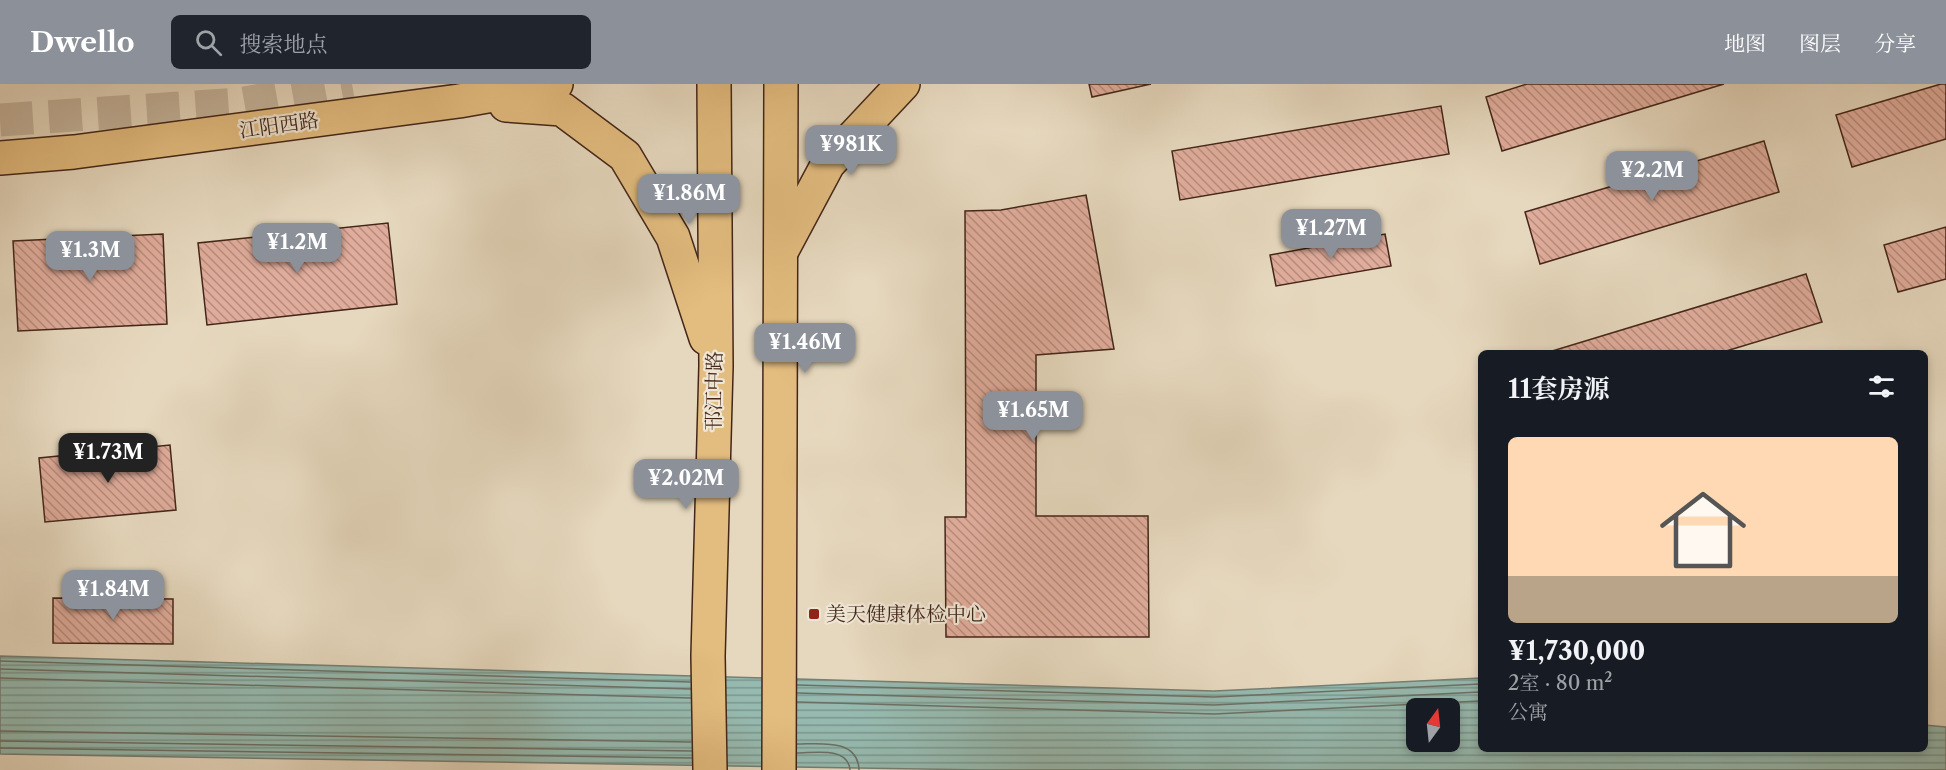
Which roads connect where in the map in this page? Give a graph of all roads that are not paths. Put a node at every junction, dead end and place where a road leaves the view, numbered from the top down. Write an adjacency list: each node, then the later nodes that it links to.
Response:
1 (556, 84): 5 (main road, 江阳西路)
2 (714, 84): 8 (main road, 邗江中路)
3 (781, 84): 7 (main road)
4 (903, 84): 7 (main road)
5 (459, 101): 6 (main road, 江阳西路); 8 (main road)
6 (0, 158)
7 (780, 254): 10 (main road)
8 (716, 366): 9 (main road, 邗江中路)
9 (710, 770)
10 (779, 770)

